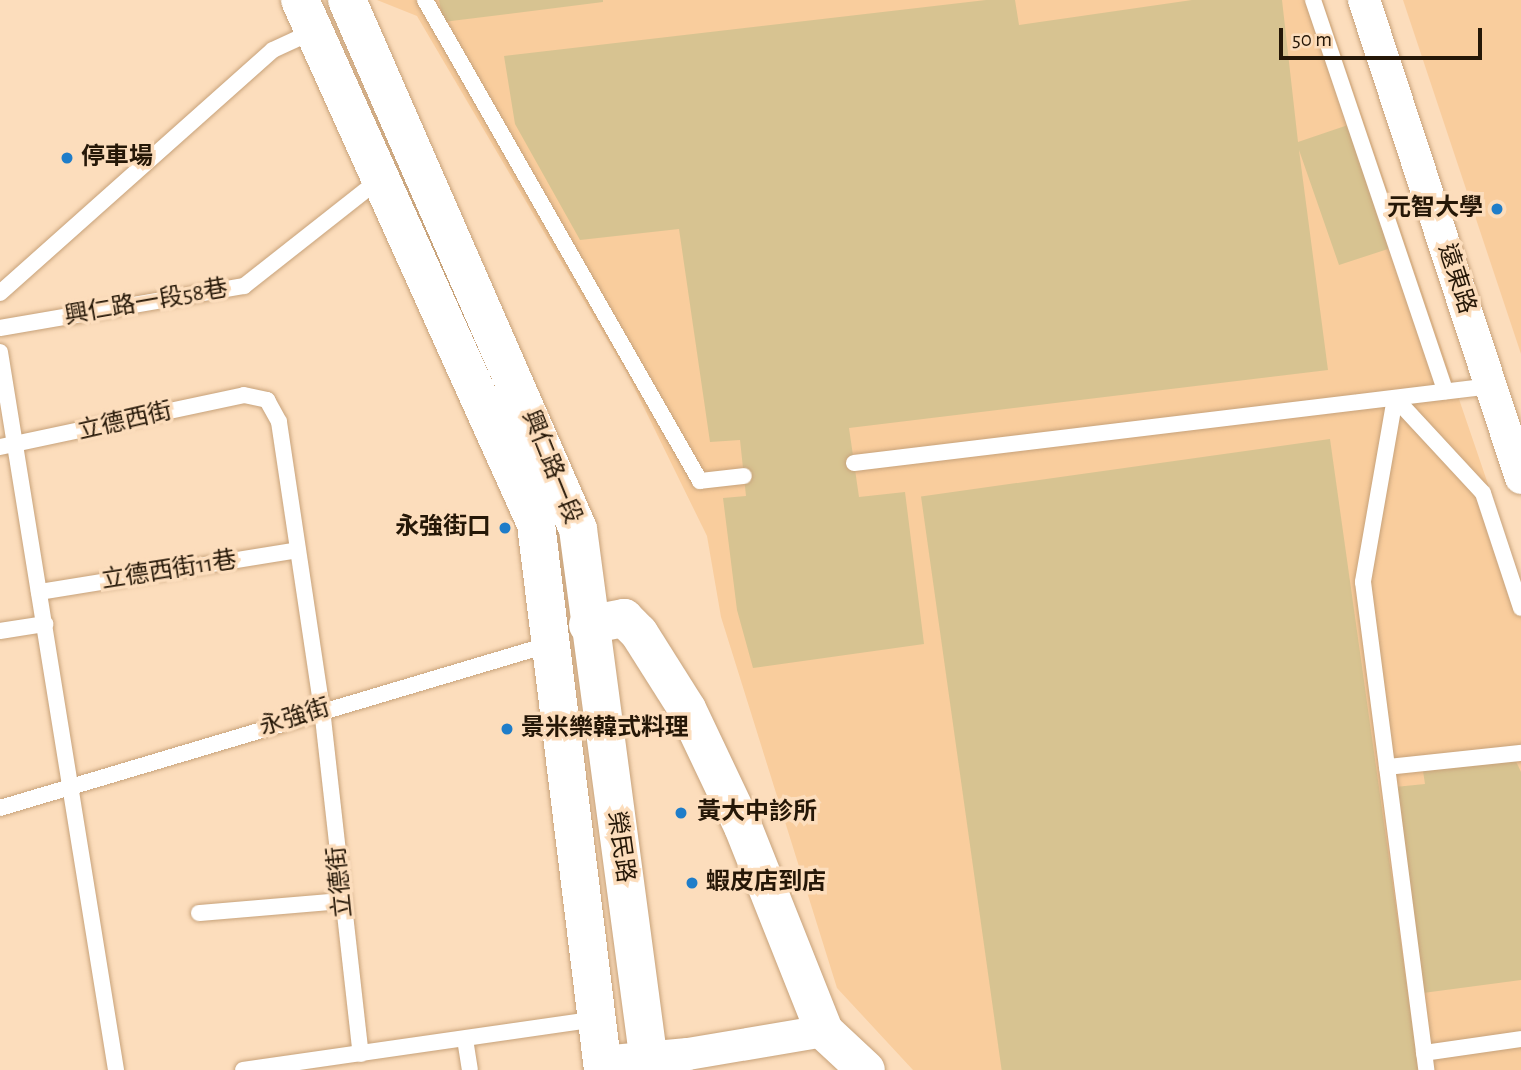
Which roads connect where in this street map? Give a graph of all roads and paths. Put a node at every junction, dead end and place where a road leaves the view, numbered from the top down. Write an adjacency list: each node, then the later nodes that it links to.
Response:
1 (347, 0): 6 (street, 興仁路一段)
2 (425, 0): 16 (lane)
3 (1313, 0): 12 (lane)
4 (1364, 0): 11 (street, 遠東路)
5 (308, 15): 7 (street, 興仁路一段); 8 (lane)
6 (417, 154): 7 (lane, 興仁路一段58巷); 23 (street, 興仁路一段)
7 (384, 176): 9 (lane, 興仁路一段58巷); 23 (street, 興仁路一段)
8 (0, 293)
9 (0, 328)
10 (0, 352): 14 (lane)
11 (1491, 386): 12 (lane); 17 (street, 遠東路)
12 (1445, 391): 13 (lane)
13 (1395, 397): 15 (lane); 20 (lane); 26 (lane)
14 (7, 447): 18 (lane, 立德西街); 19 (lane)
15 (854, 463)
16 (744, 475)
17 (1521, 478)
18 (298, 550): 19 (lane, 立德西街11巷); 24 (lane, 立德西街)
19 (39, 592): 21 (lane)
20 (1521, 608)
21 (45, 624): 22 (lane); 27 (lane)
22 (0, 631)
23 (569, 635): 24 (lane, 永強街); 31 (street, 榮民路); 32 (street); 37 (street, 榮民路)
24 (322, 709): 27 (lane, 永強街); 29 (lane, 立德街)
25 (1521, 753): 26 (lane)
26 (1387, 767): 35 (lane)
27 (74, 789): 28 (lane, 永強街); 39 (lane)
28 (0, 808)
29 (343, 901): 30 (lane); 36 (lane, 立德街)
30 (199, 913)
31 (596, 1019): 33 (lane); 38 (street, 榮民路)
32 (824, 1031): 37 (street); 42 (street)
33 (465, 1039): 36 (lane); 41 (lane)
34 (1521, 1039): 35 (lane)
35 (1424, 1053): 43 (lane)
36 (360, 1054): 40 (lane)
37 (649, 1063): 38 (street)
38 (602, 1066)
39 (116, 1070)
40 (243, 1070)
41 (470, 1070)
42 (866, 1070)
43 (1426, 1070)

